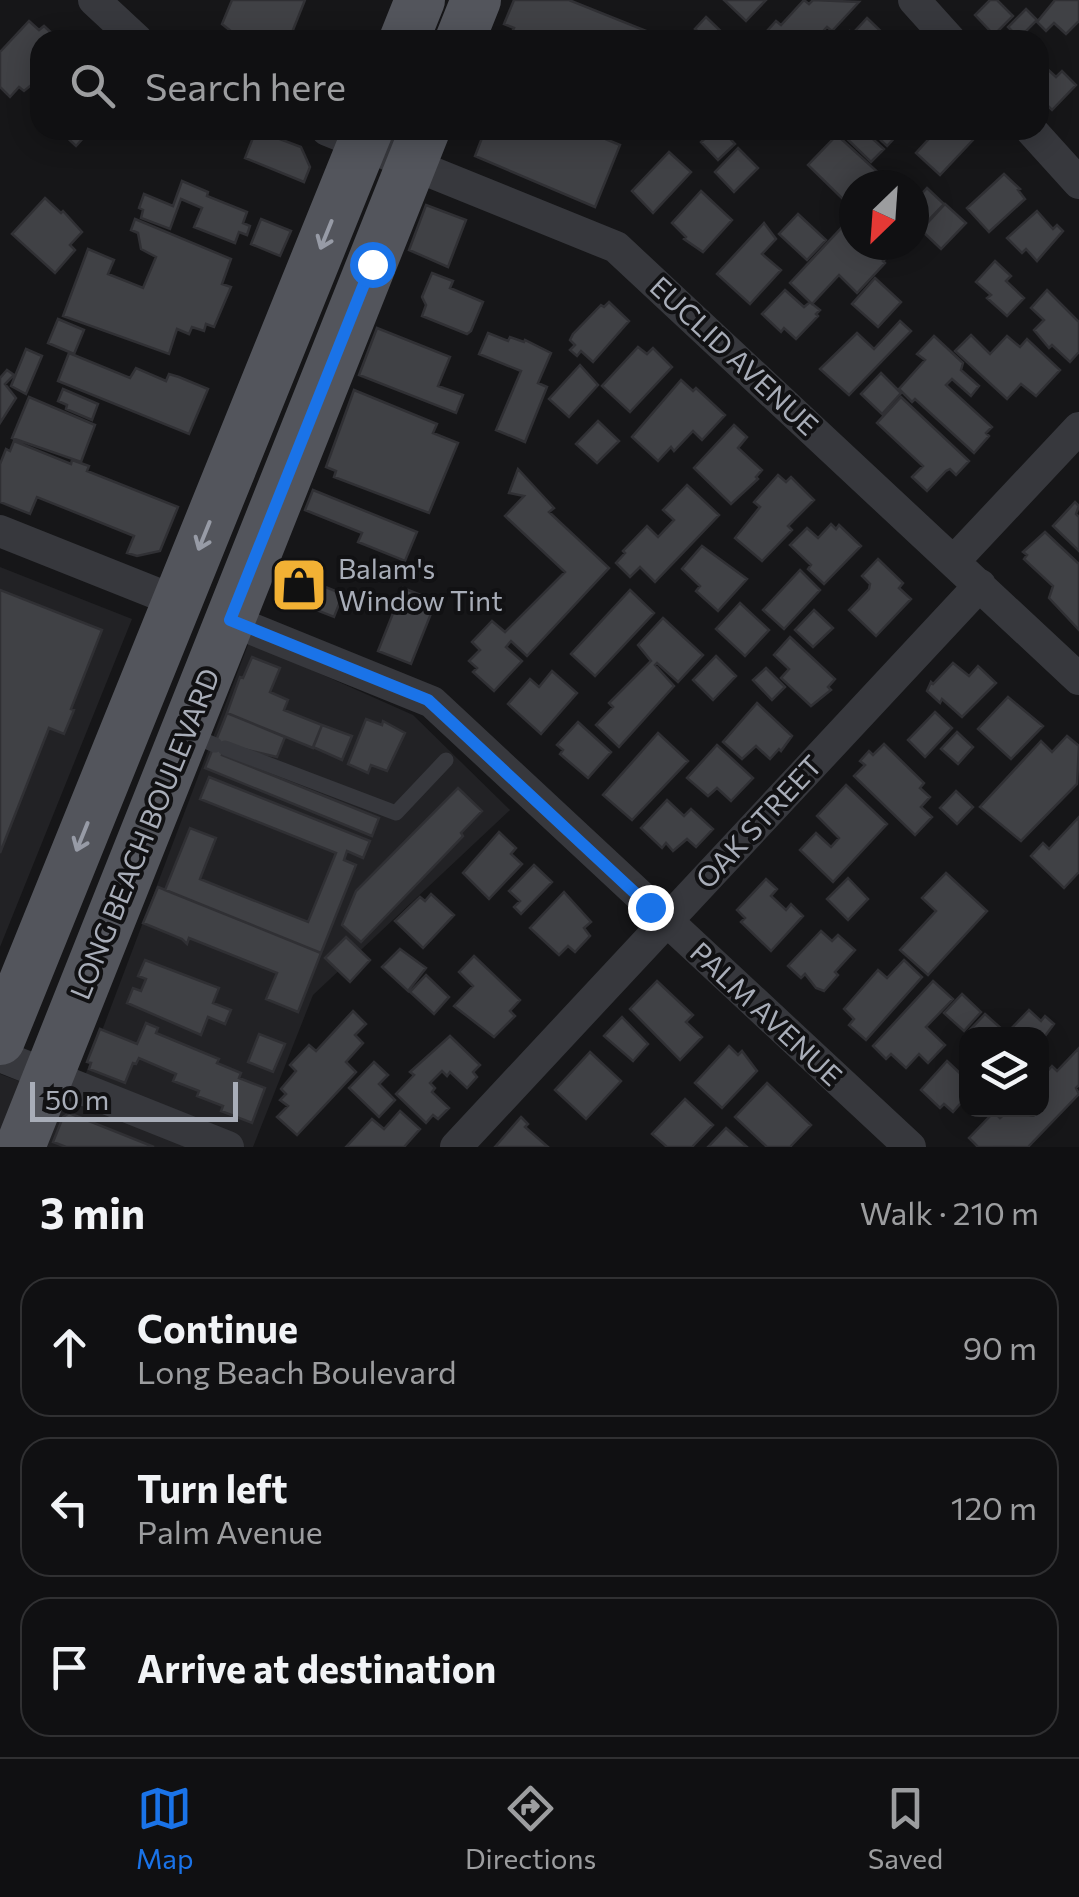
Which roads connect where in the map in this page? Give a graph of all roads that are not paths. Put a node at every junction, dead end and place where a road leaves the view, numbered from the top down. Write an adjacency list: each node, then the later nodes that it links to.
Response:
1 (94, 0): 5 (street)
2 (420, 0): 6 (main road)
3 (476, 0): 7 (main road)
4 (914, 0): 8 (street)
5 (126, 30)
6 (408, 30)
7 (464, 30)
8 (941, 30)
9 (350, 140): 18 (main road, LONG BEACH BOULEVARD, one-way to 18)
10 (380, 140): 12 (street, EUCLID AVENUE)
11 (1040, 140): 13 (street)
12 (418, 147): 16 (street, EUCLID AVENUE); 19 (main road, LONG BEACH BOULEVARD)
13 (1079, 183)
14 (1079, 428): 16 (street)
15 (0, 531): 18 (street)
16 (954, 561): 17 (street, EUCLID AVENUE)
17 (980, 585): 20 (street, EUCLID AVENUE); 23 (street, OAK STREET)
18 (178, 602): 24 (main road, LONG BEACH BOULEVARD, one-way to 24)
19 (230, 620): 21 (main road, LONG BEACH BOULEVARD); 23 (street, PALM AVENUE)
20 (1079, 679)
21 (208, 742): 22 (lane); 26 (main road, LONG BEACH BOULEVARD)
22 (446, 760)
23 (666, 922): 29 (street, OAK STREET); 30 (street, PALM AVENUE)
24 (0, 1040)
25 (0, 1056): 26 (street)
26 (49, 1076): 27 (main road, LONG BEACH BOULEVARD); 28 (street)
27 (20, 1147)
28 (228, 1147)
29 (456, 1147)
30 (910, 1147)

